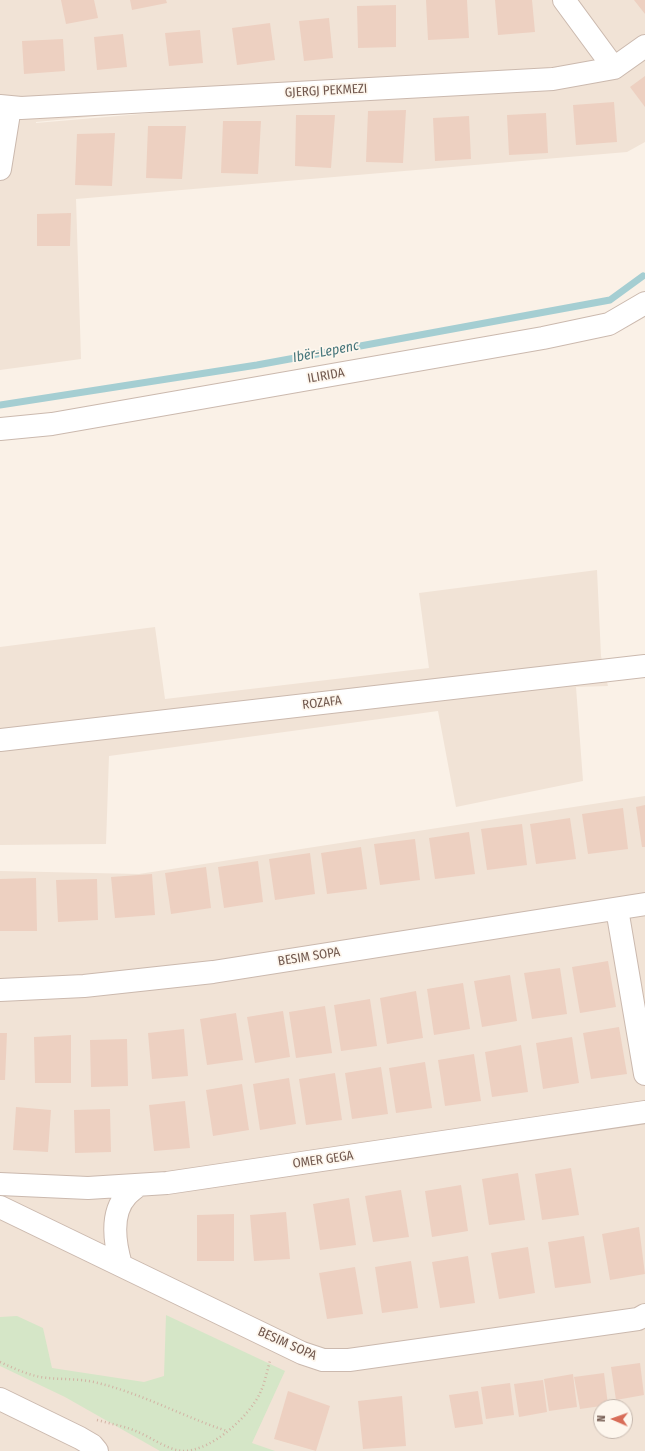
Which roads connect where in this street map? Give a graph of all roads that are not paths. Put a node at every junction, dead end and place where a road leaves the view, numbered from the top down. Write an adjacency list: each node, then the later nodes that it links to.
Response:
1 (564, 0): 3 (street)
2 (645, 46): 3 (street, GJERGJ PEKMEZI)
3 (614, 68): 4 (street, GJERGJ PEKMEZI)
4 (5, 106): 5 (street)
5 (2, 139): 6 (street)
6 (0, 169)
7 (645, 303): 8 (street, ILIRIDA)
8 (0, 429)
9 (645, 666): 10 (street, ROZAFA)
10 (0, 740)
11 (645, 904): 12 (street, BESIM SOPA)
12 (617, 909): 13 (street, BESIM SOPA); 14 (street)
13 (0, 990)
14 (645, 1074)
15 (645, 1112): 17 (street, OMER GEGA)
16 (0, 1184): 17 (street, OMER GEGA)
17 (139, 1185): 19 (street)
18 (0, 1207): 19 (street, BESIM SOPA)
19 (121, 1265): 20 (street, BESIM SOPA)
20 (645, 1315)
21 (0, 1399): 22 (street)
22 (98, 1451)

